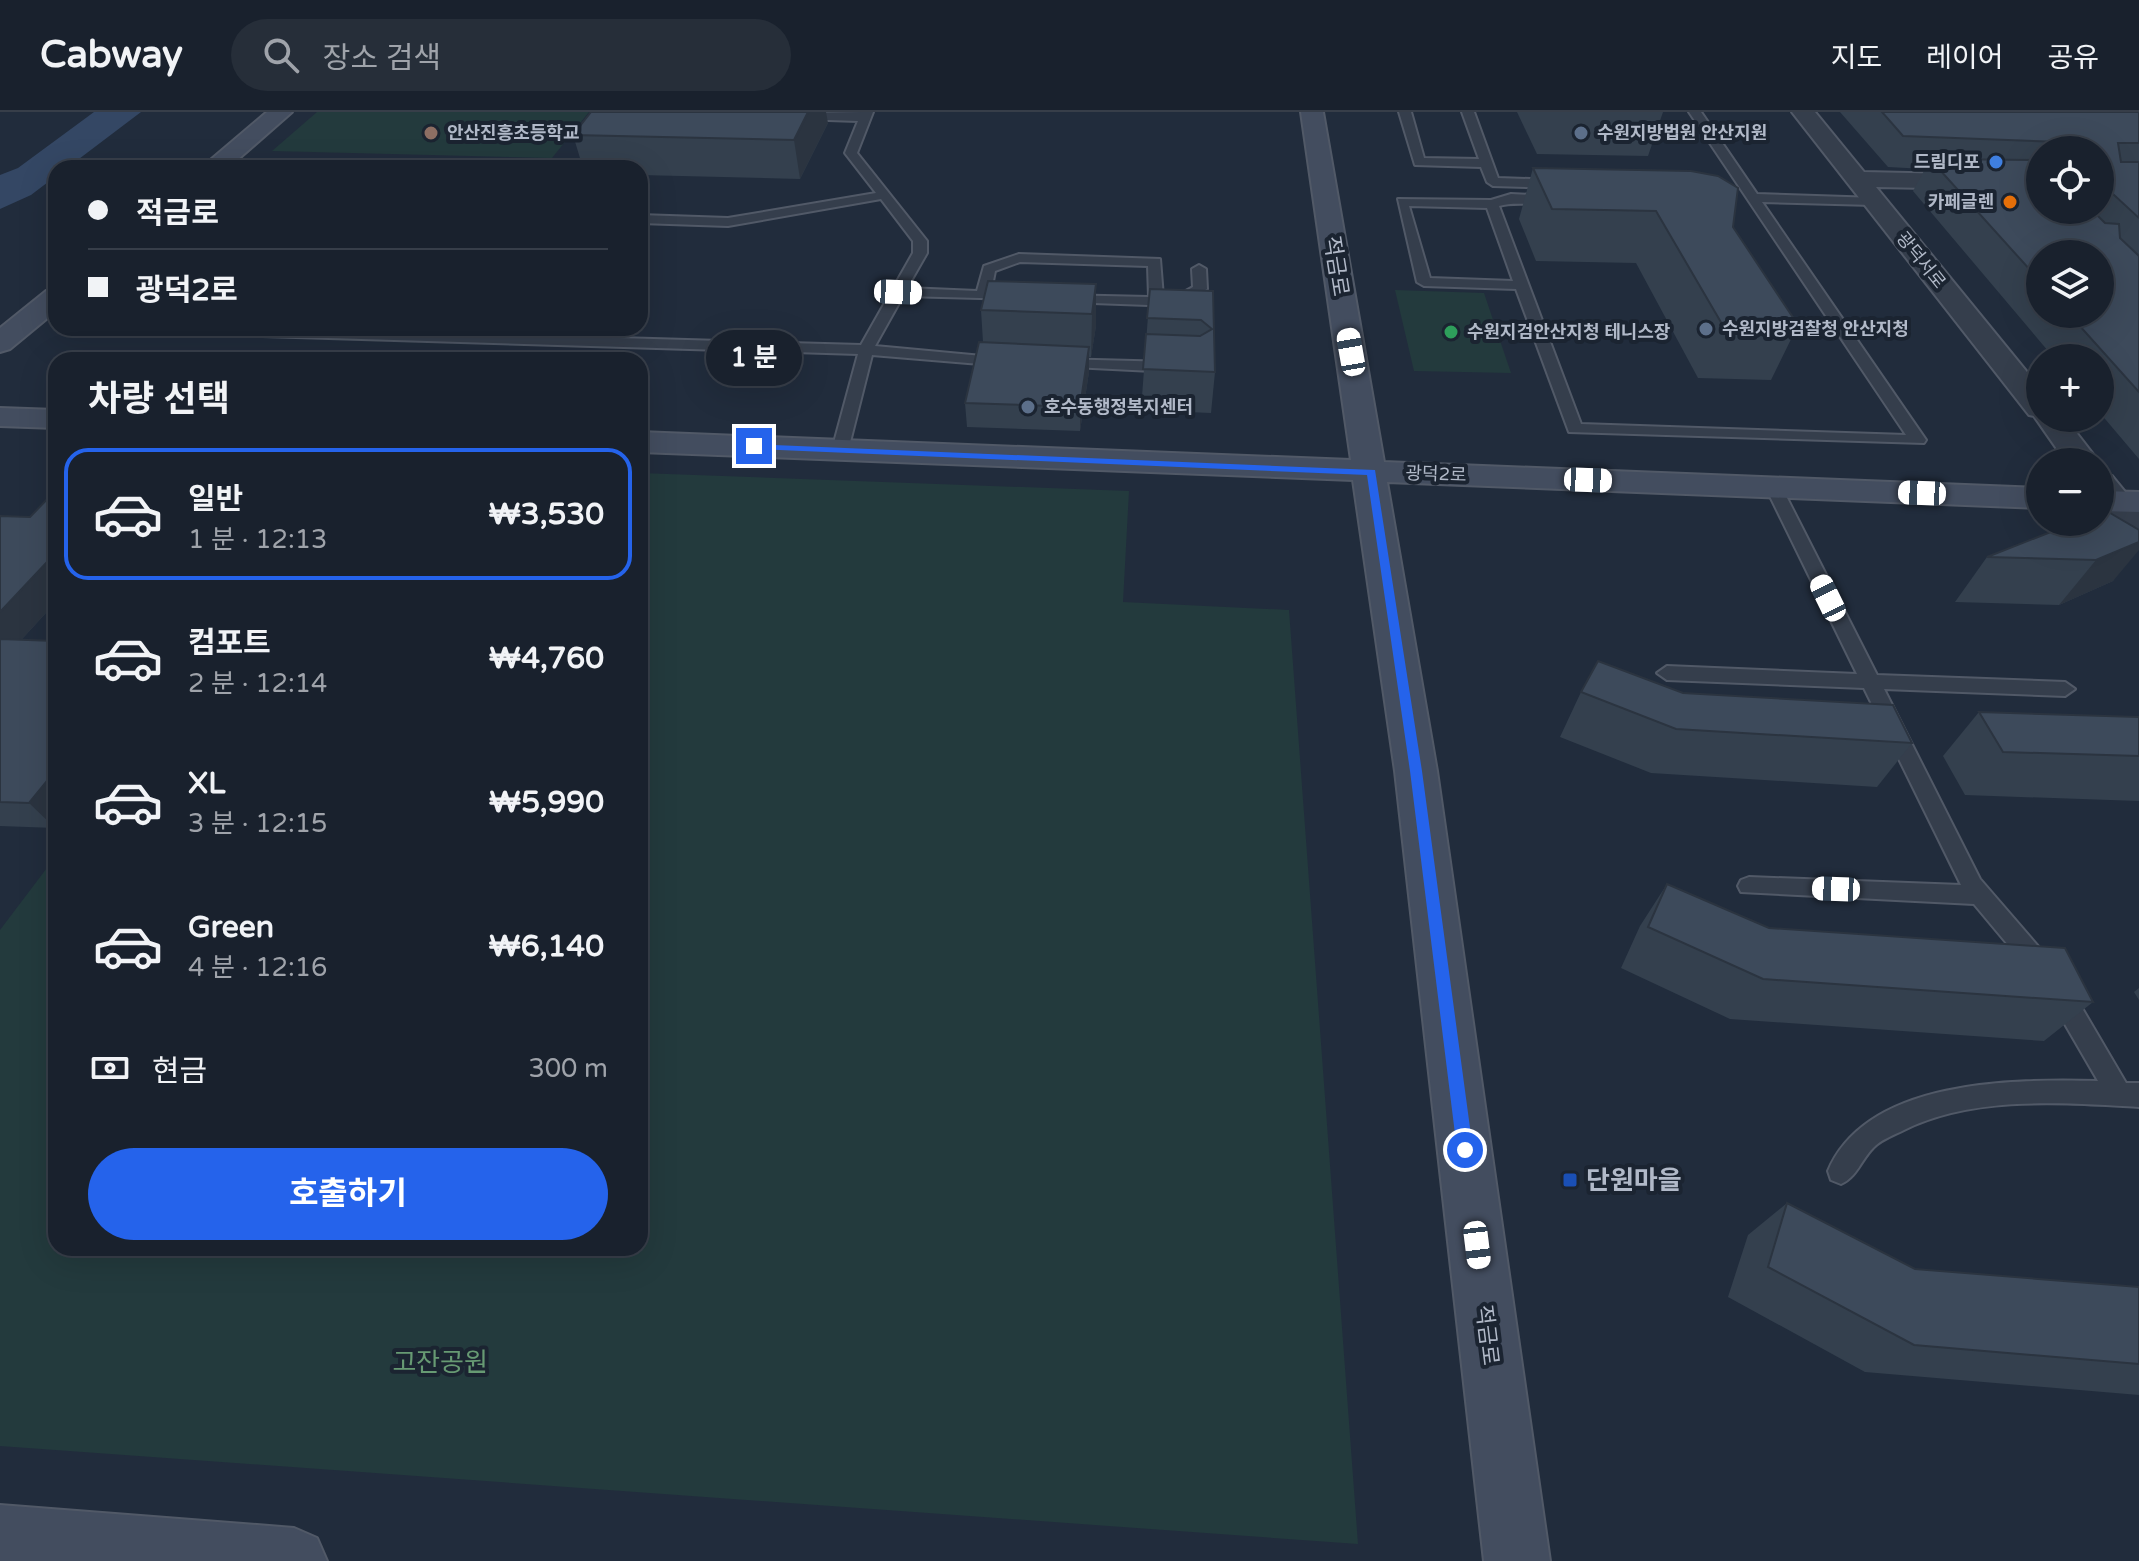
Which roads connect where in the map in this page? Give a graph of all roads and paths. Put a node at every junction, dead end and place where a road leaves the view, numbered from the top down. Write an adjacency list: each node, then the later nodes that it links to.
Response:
1 (281, 112): 11 (street)
2 (1312, 112): 42 (street, 적금로)
3 (1405, 112): 12 (lane)
4 (1468, 112): 12 (lane)
5 (1695, 112): 17 (lane)
6 (1803, 112): 15 (street, 광덕서로)
7 (865, 115): 9 (lane); 16 (lane)
8 (791, 116): 9 (lane)
9 (805, 116): 10 (lane)
10 (799, 128)
11 (223, 160)
12 (1486, 163): 13 (lane)
13 (1565, 184)
14 (2026, 187): 15 (street)
15 (1865, 190): 17 (lane); 35 (street, 광덕서로)
16 (884, 195): 20 (lane); 23 (lane)
17 (1747, 197): 22 (lane)
18 (1573, 200): 19 (lane)
19 (1492, 204): 22 (lane); 22 (lane)
20 (648, 219)
21 (1199, 269): 27 (lane)
22 (1523, 285)
23 (898, 292): 24 (lane); 31 (lane)
24 (983, 295): 25 (lane); 27 (lane)
25 (1031, 297)
26 (1046, 297): 27 (lane)
27 (1156, 301)
28 (48, 304): 30 (street)
29 (482, 336): 31 (lane)
30 (0, 343)
31 (866, 350): 32 (lane); 41 (lane)
32 (1017, 362)
33 (1047, 363): 34 (lane)
34 (1182, 367)
35 (2026, 391)
36 (0, 417): 37 (street)
37 (48, 419)
38 (2059, 432): 40 (street)
39 (648, 442): 41 (street, 광덕2로)
40 (2072, 448)
41 (840, 450): 42 (street, 광덕2로)
42 (1371, 472): 43 (street, 광덕2로); 56 (street, 적금로)
43 (1774, 488): 44 (street, 광덕2로); 48 (lane)
44 (2026, 497)
45 (2114, 498): 46 (street)
46 (2139, 531)
47 (1667, 673): 48 (lane)
48 (1869, 682): 49 (lane); 51 (lane)
49 (2065, 689)
50 (1749, 886): 51 (lane)
51 (1979, 895): 52 (lane)
52 (2129, 1094): 53 (lane)
53 (1841, 1171)
54 (0, 1537): 55 (street)
55 (294, 1561)
56 (1517, 1561)

